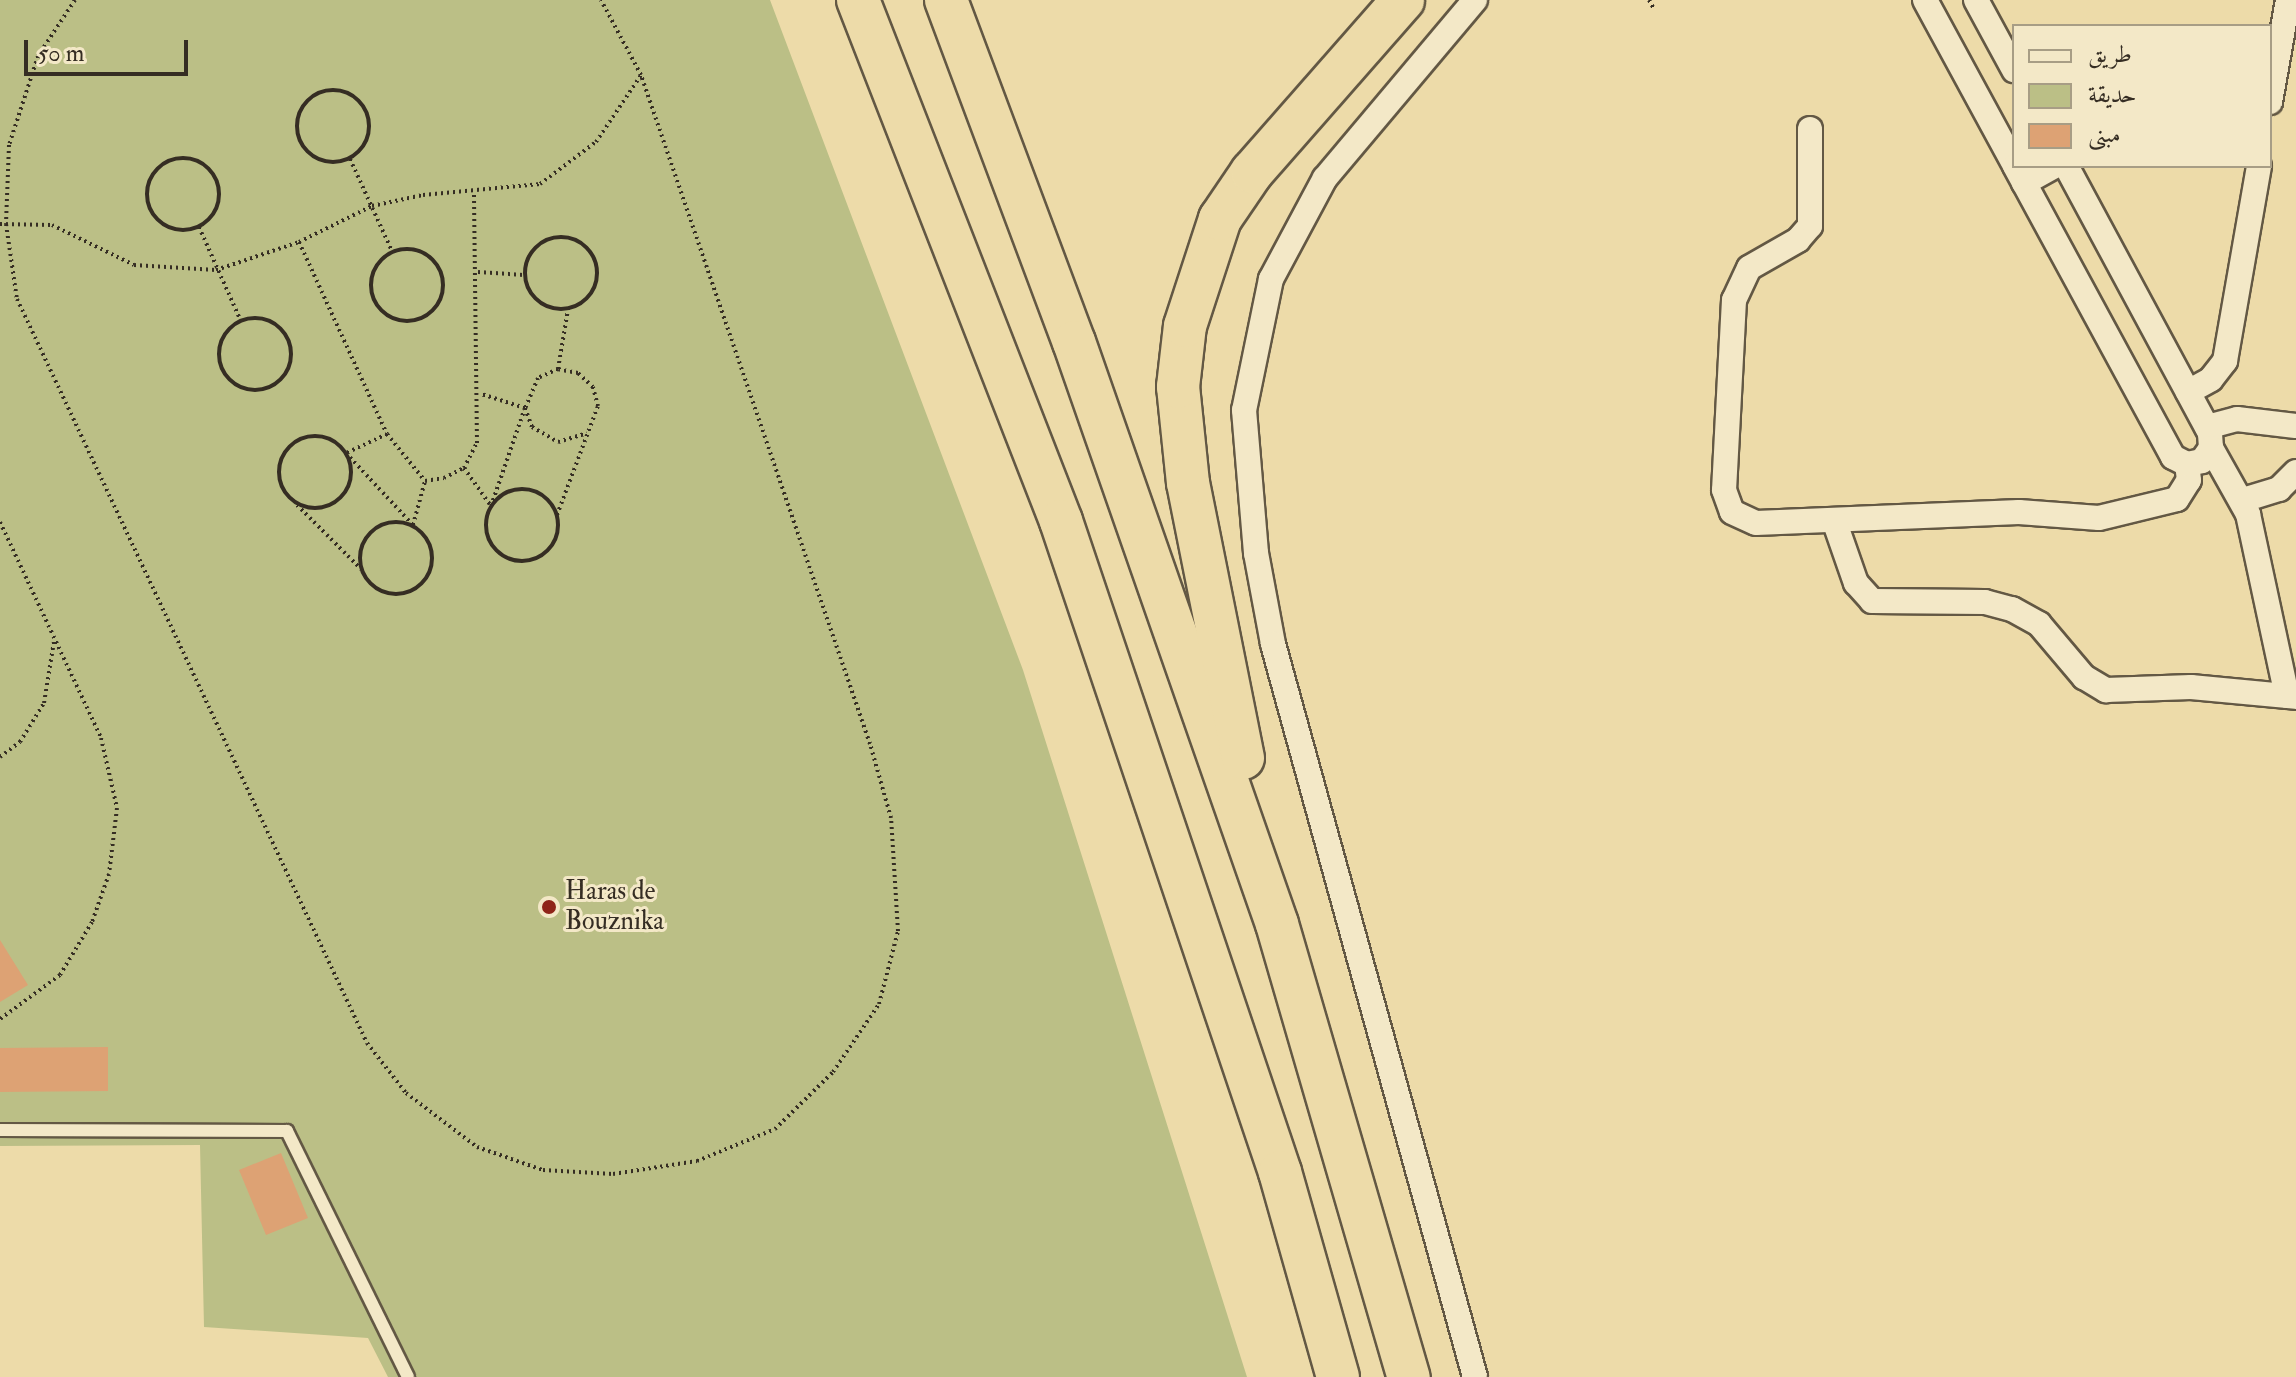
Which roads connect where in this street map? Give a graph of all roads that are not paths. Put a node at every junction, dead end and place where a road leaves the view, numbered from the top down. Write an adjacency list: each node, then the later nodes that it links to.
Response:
1 (846, 0): 12 (highway)
2 (858, 0): 12 (highway)
3 (946, 0): 26 (highway)
4 (1403, 0): 26 (highway)
5 (1475, 0): 31 (street)
6 (1925, 0): 13 (street)
7 (1976, 0): 9 (street)
8 (2288, 0): 10 (street)
9 (2012, 66)
10 (2272, 91)
11 (1810, 129): 24 (street)
12 (916, 148): 29 (highway)
13 (2012, 160)
14 (2040, 168): 17 (street)
15 (2067, 168): 18 (street)
16 (2259, 168): 18 (street)
17 (2018, 171): 21 (street)
18 (2188, 392): 20 (street)
19 (2296, 426): 20 (street)
20 (2209, 438): 21 (street); 23 (street)
21 (2187, 464): 24 (street)
22 (2296, 472): 23 (street)
23 (2243, 500): 25 (street)
24 (1834, 520): 25 (street)
25 (2291, 697)
26 (1277, 924): 30 (highway)
27 (0, 1130): 28 (lane)
28 (408, 1377)
29 (1338, 1377)
30 (1409, 1377)
31 (1475, 1377)

